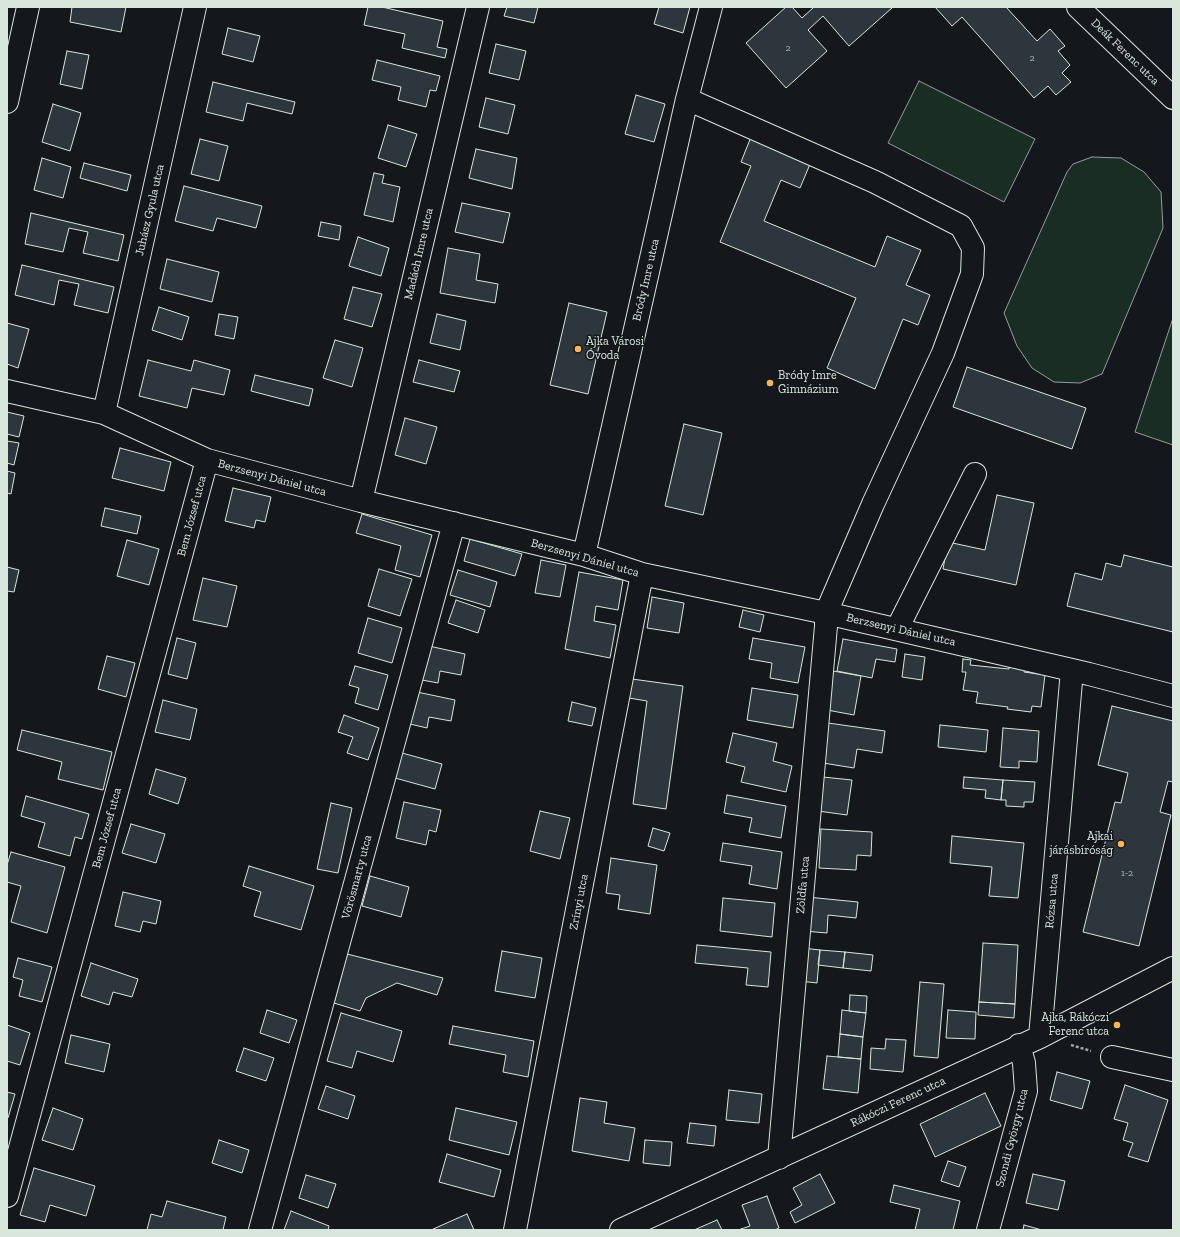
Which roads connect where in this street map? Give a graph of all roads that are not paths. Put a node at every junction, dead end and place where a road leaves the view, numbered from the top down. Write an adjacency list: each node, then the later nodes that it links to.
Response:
1 (28, 7): 8 (street)
2 (195, 7): 10 (street, Juhász Gyula utca)
3 (478, 7): 13 (street, Madách Imre utca)
4 (711, 7): 7 (street, Bródy Imre utca)
5 (1078, 7): 6 (street, Deák Ferenc utca)
6 (1173, 98)
7 (687, 99): 15 (street, Bródy Imre utca); 17 (street)
8 (7, 102)
9 (7, 391): 10 (street, Berzsenyi Dániel utca)
10 (104, 413): 11 (street, Berzsenyi Dániel utca)
11 (207, 460): 13 (street, Berzsenyi Dániel utca); 27 (street, Bem József utca)
12 (975, 474): 18 (street)
13 (360, 501): 14 (street, Berzsenyi Dániel utca)
14 (454, 523): 15 (street, Berzsenyi Dániel utca); 28 (street, Vörösmarty utca)
15 (584, 554): 16 (street, Berzsenyi Dániel utca)
16 (642, 574): 17 (street, Berzsenyi Dániel utca); 29 (street, Zrínyi utca)
17 (826, 612): 18 (street, Berzsenyi Dániel utca); 26 (street, Zöldfa utca)
18 (897, 629): 19 (street, Berzsenyi Dániel utca)
19 (1072, 670): 20 (street, Berzsenyi Dániel utca); 22 (street, Rózsa utca)
20 (1173, 696)
21 (1173, 968): 22 (street, Rákóczi Ferenc utca)
22 (1040, 1036): 23 (street, Rákóczi Ferenc utca)
23 (1019, 1045): 26 (street, Rákóczi Ferenc utca); 31 (street, Szondi György utca)
24 (1112, 1057): 25 (street)
25 (1173, 1070)
26 (779, 1158): 30 (street, Rákóczi Ferenc utca)
27 (7, 1196)
28 (260, 1230)
29 (515, 1230)
30 (621, 1230)
31 (988, 1230)

